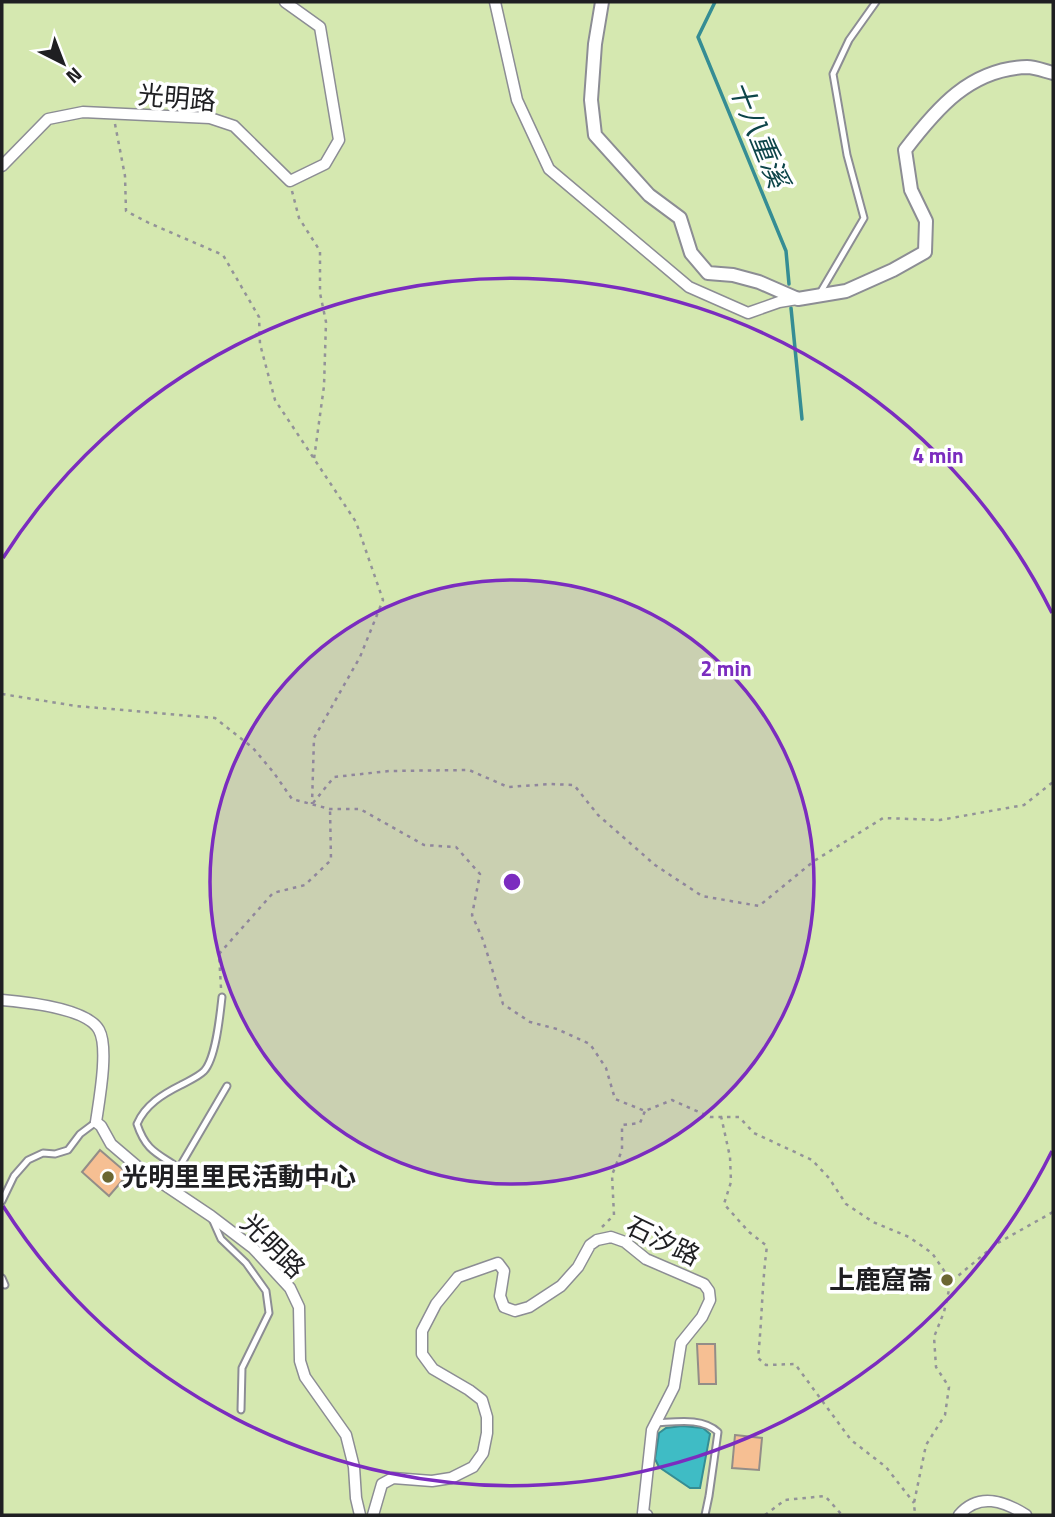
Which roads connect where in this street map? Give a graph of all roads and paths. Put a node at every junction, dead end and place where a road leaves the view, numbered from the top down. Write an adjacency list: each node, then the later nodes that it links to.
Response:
1 (285, 2): 8 (street)
2 (495, 2): 10 (street)
3 (602, 2): 10 (street)
4 (876, 2): 9 (lane)
5 (1053, 73): 9 (street)
6 (112, 114): 7 (street, 光明路); 8 (street, 光明路); 11 (path)
7 (2, 166)
8 (290, 181): 11 (path)
9 (818, 297): 10 (street)
10 (798, 299)
11 (314, 460): 14 (path)
12 (2, 694): 14 (path)
13 (1053, 782): 14 (path)
14 (312, 804): 15 (path)
15 (330, 809): 16 (path); 19 (path)
16 (222, 997): 22 (lane)
17 (2, 1000): 21 (street)
18 (227, 1086): 22 (lane)
19 (645, 1111): 20 (path); 27 (path)
20 (721, 1116): 29 (path); 33 (path)
21 (96, 1122): 23 (street, 光明路); 24 (lane)
22 (179, 1168): 23 (lane)
23 (170, 1189): 26 (street, 光明路)
24 (2, 1201)
25 (1053, 1212): 29 (path)
26 (211, 1216): 31 (lane); 34 (street, 光明路)
27 (597, 1240): 32 (street, 石汐路); 35 (street, 石汐路)
28 (2, 1278): 30 (lane)
29 (951, 1282): 33 (path)
30 (5, 1285)
31 (241, 1410)
32 (655, 1423): 36 (street, 石汐路); 37 (lane)
33 (914, 1503): 40 (path)
34 (360, 1515)
35 (373, 1515)
36 (647, 1515)
37 (705, 1515)
38 (765, 1515): 39 (path)
39 (842, 1515)
40 (915, 1515)
41 (959, 1515): 42 (street)
42 (1026, 1515)

